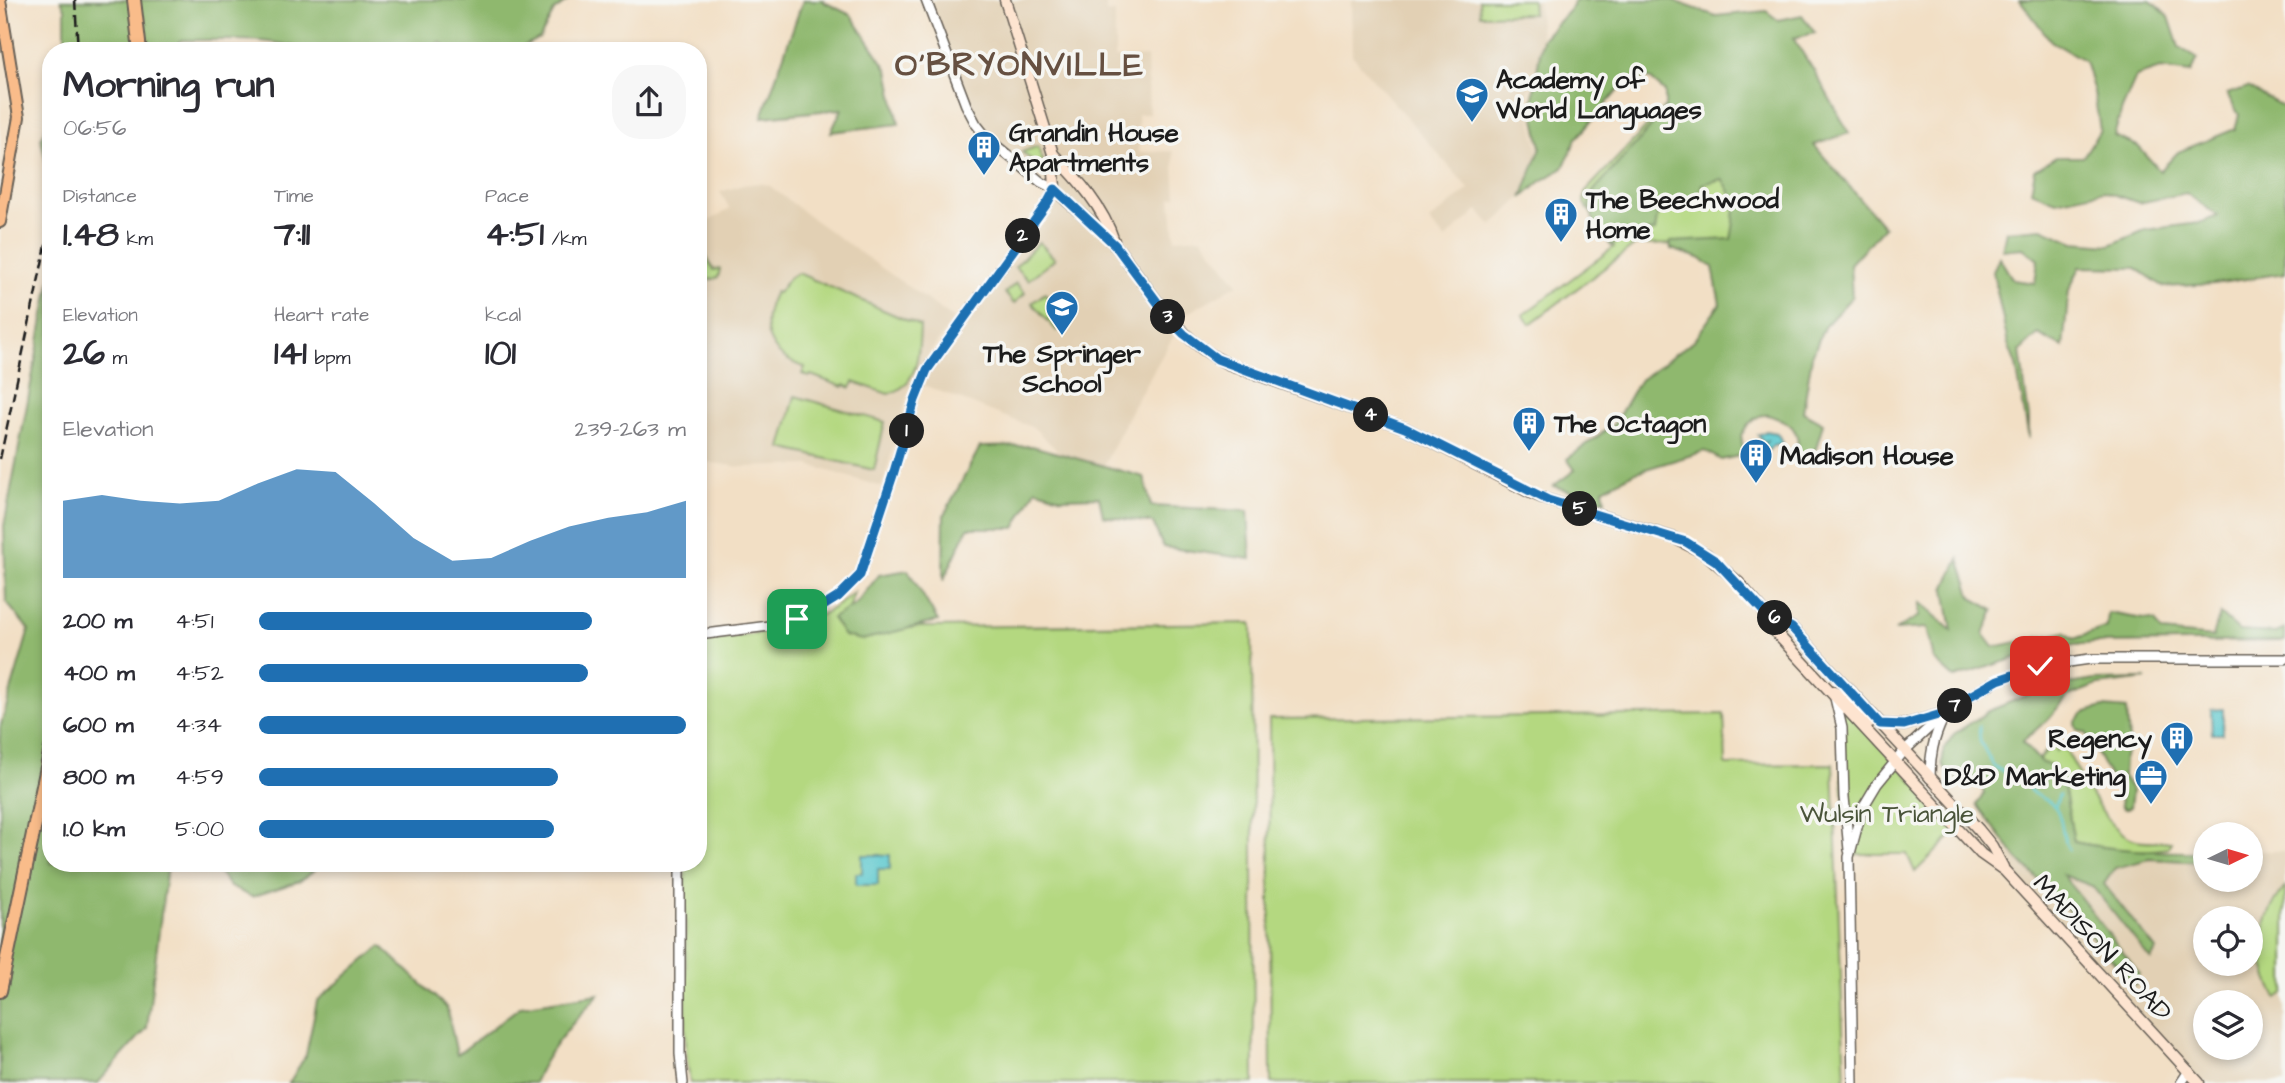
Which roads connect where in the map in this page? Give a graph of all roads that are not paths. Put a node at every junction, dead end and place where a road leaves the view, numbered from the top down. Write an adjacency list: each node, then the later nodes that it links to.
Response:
1 (0, 0): 10 (main road)
2 (134, 0): 6 (highway)
3 (142, 0): 6 (highway)
4 (926, 0): 9 (street)
5 (1005, 0): 8 (main road, MADISON ROAD)
6 (139, 31): 7 (highway)
7 (140, 42)
8 (1053, 154): 9 (main road, MADISON ROAD); 11 (main road, MADISON ROAD)
9 (1055, 189): 11 (main road, MADISON ROAD); 13 (street)
10 (0, 222)
11 (1115, 245): 12 (main road, MADISON ROAD)
12 (1765, 613): 15 (main road, MADISON ROAD); 18 (main road, MADISON ROAD)
13 (707, 634)
14 (2285, 659): 17 (street)
15 (1816, 678): 16 (main road, MADISON ROAD); 19 (main road)
16 (1835, 698): 20 (main road, MADISON ROAD); 23 (street)
17 (1945, 713): 18 (main road); 19 (street); 21 (street)
18 (1880, 724): 19 (main road, MADISON ROAD)
19 (1904, 751): 20 (street); 21 (main road, MADISON ROAD)
20 (1895, 762): 23 (street); 24 (main road, MADISON ROAD)
21 (1930, 778): 24 (main road, MADISON ROAD)
22 (42, 791): 26 (highway)
23 (1849, 857): 29 (street)
24 (2005, 871): 27 (main road, MADISON ROAD)
25 (680, 872): 28 (street)
26 (0, 991)
27 (2189, 1072): 30 (street); 31 (main road, MADISON ROAD)
28 (683, 1083)
29 (1853, 1083)
30 (2181, 1083)
31 (2199, 1083)

